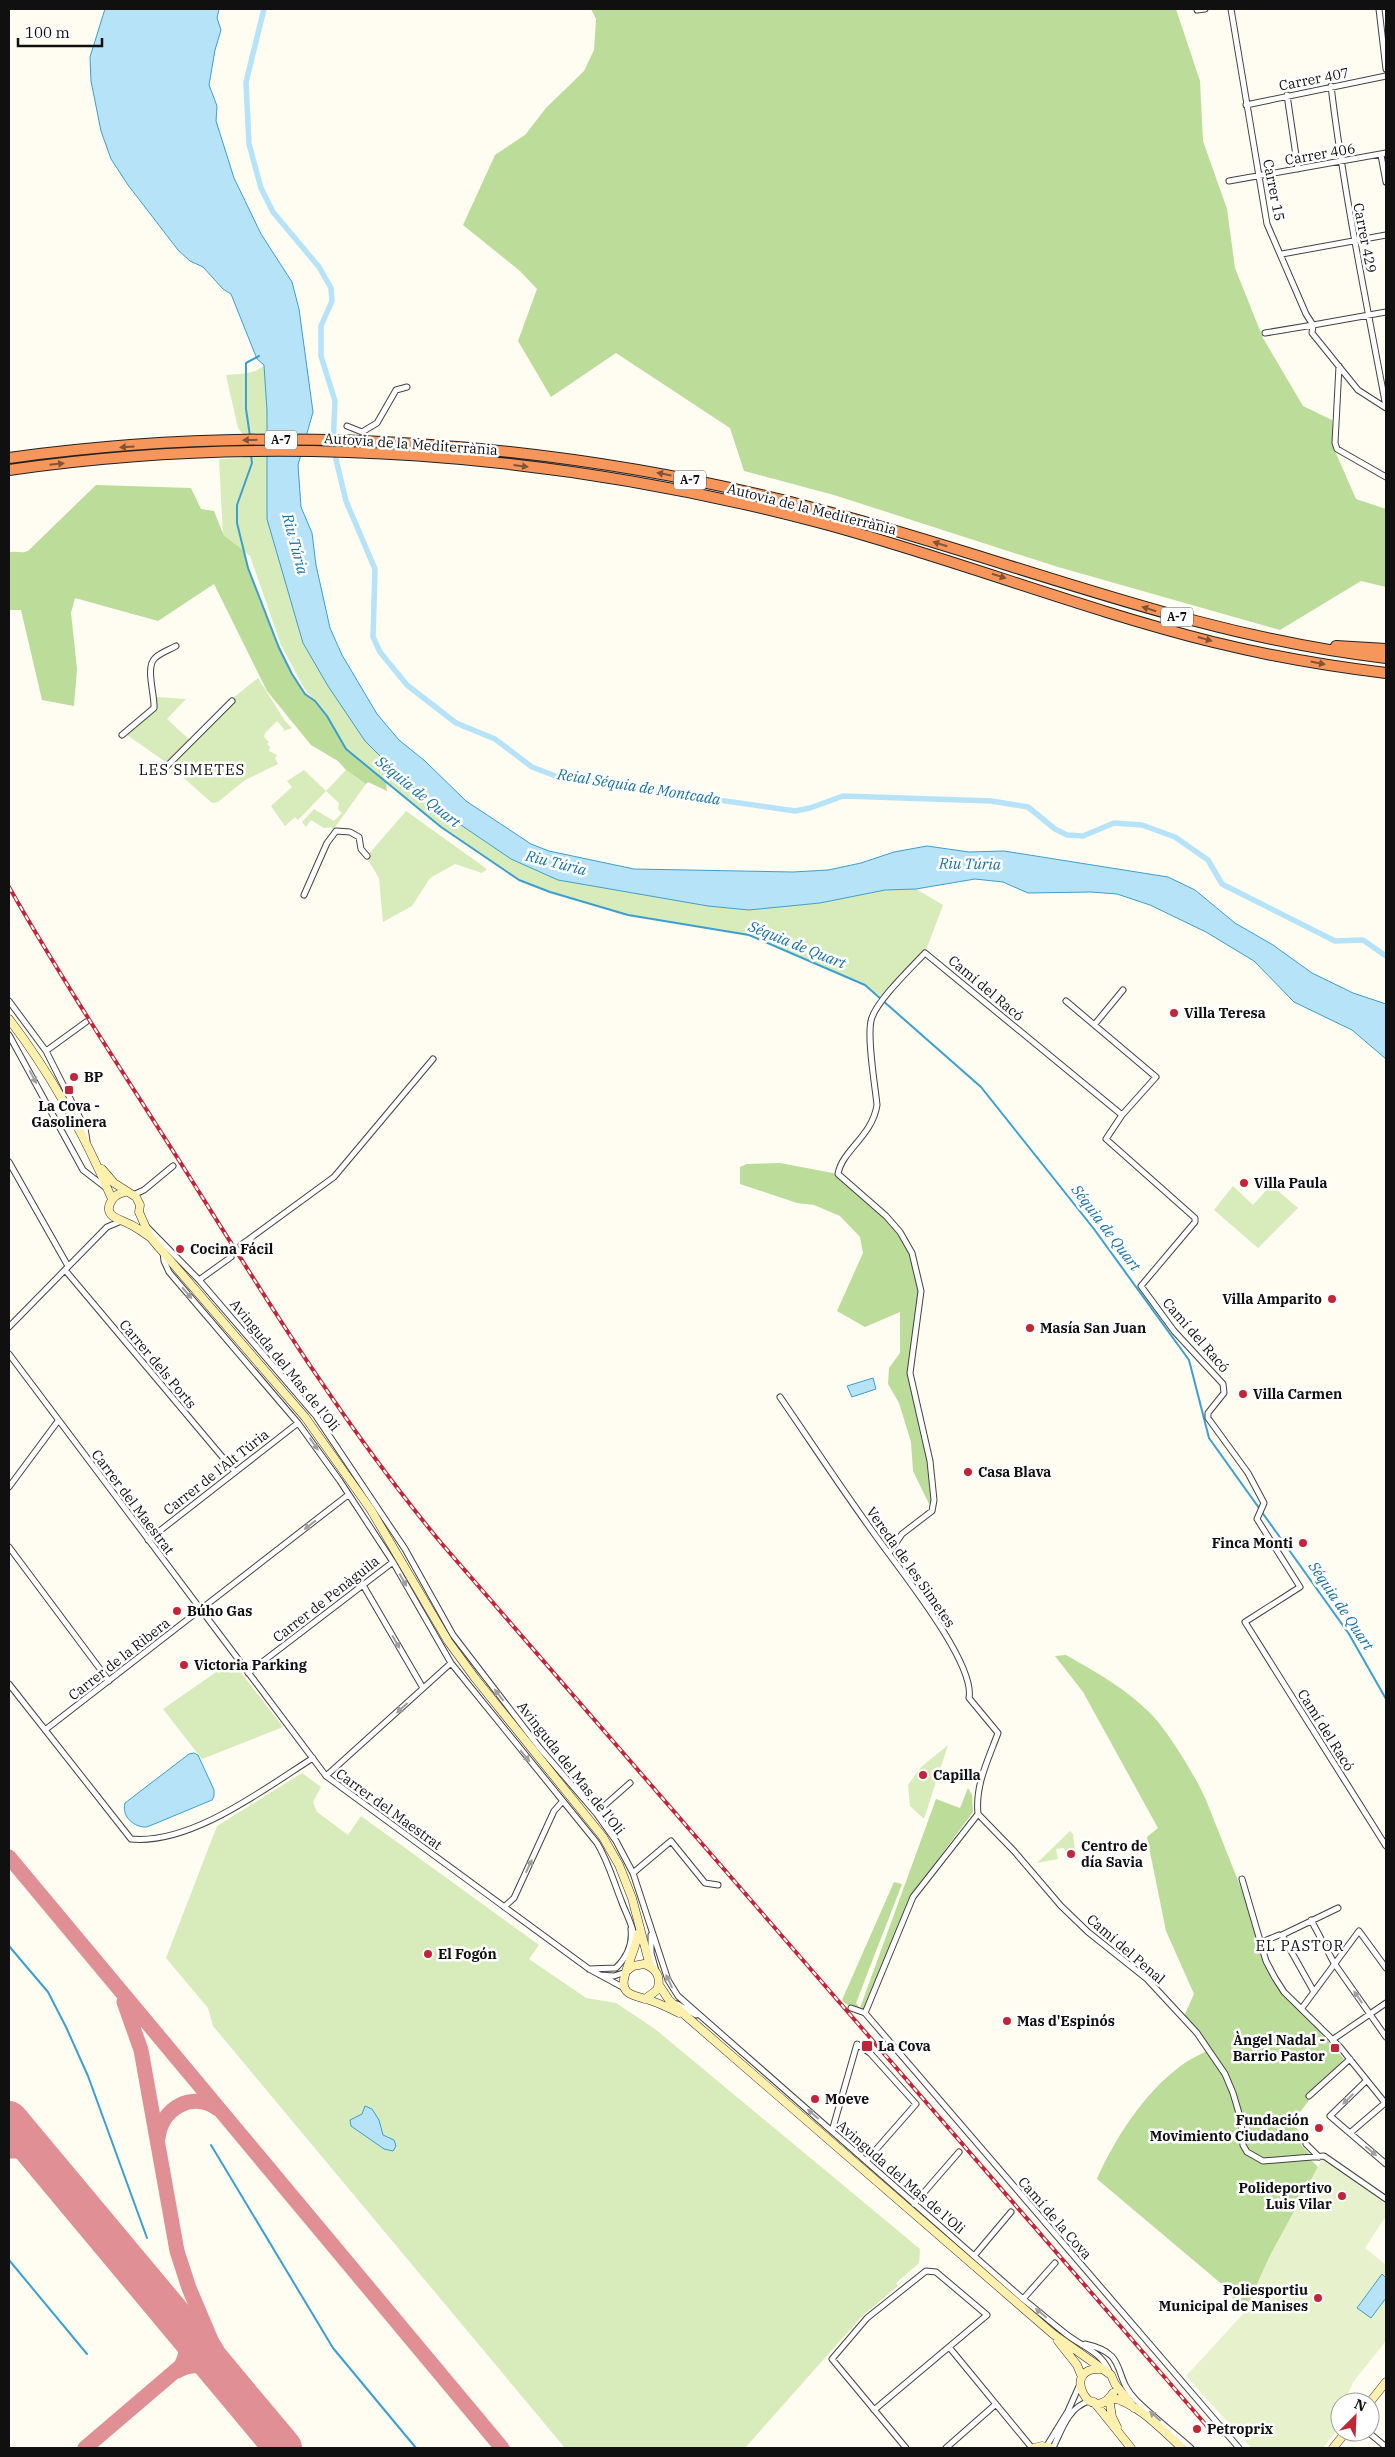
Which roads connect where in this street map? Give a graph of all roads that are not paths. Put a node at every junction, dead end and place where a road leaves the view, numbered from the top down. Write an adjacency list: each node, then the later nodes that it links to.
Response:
1 (1205, 9): 4 (street)
2 (1231, 9): 9 (street, Carrer 15)
3 (1379, 9): 5 (street)
4 (1197, 10)
5 (1386, 69)
6 (1386, 76): 7 (street, Carrer 407)
7 (1331, 86): 8 (street, Carrer 407); 11 (street, Carrer 429)
8 (1287, 95): 9 (street, Carrer 407); 12 (street)
9 (1246, 105): 13 (street, Carrer 15)
10 (1384, 154): 11 (street, Carrer 406); 15 (street)
11 (1340, 161): 12 (street, Carrer 406); 17 (street, Carrer 429)
12 (1298, 169): 13 (street, Carrer 406)
13 (1259, 177): 14 (street, Carrer 406); 18 (street, Carrer 15)
14 (1229, 181)
15 (1386, 182)
16 (1386, 235): 17 (street)
17 (1353, 242): 18 (street); 20 (street, Carrer 429)
18 (1282, 254): 21 (street, Carrer 15)
19 (1386, 312): 20 (street)
20 (1369, 315): 21 (street); 25 (street, Carrer 429)
21 (1313, 325): 22 (street); 23 (street, Carrer 15)
22 (1264, 333)
23 (1339, 366): 25 (street, Carrer 15); 31 (street)
24 (406, 387): 26 (street)
25 (1386, 407)
26 (347, 426)
27 (176, 448): 28 (highway, Autovia de la Mediterrània / A-7); 29 (highway, Autovia de la Mediterrània / A-7, one-way to 29); 30 (highway, Autovia de la Mediterrània / A-7, one-way to 27)
28 (386, 449): 32 (highway, Autovia de la Mediterrània / A-7, one-way to 28); 36 (highway, Autovia de la Mediterrània / A-7, one-way to 36)
29 (9, 458)
30 (9, 470)
31 (1386, 477)
32 (1264, 638): 34 (highway); 35 (highway, Autovia de la Mediterrània / A-7)
33 (176, 646): 38 (street)
34 (1386, 649)
35 (1386, 658)
36 (1386, 673)
37 (232, 701): 39 (street)
38 (122, 735)
39 (167, 766)
40 (367, 856): 41 (street)
41 (304, 895)
42 (1123, 990): 47 (street)
43 (9, 1001): 49 (street)
44 (1066, 1001): 47 (street)
45 (9, 1019): 52 (main road)
46 (86, 1022): 49 (street)
47 (1095, 1024): 51 (street)
48 (9, 1035): 56 (street, one-way to 56)
49 (46, 1051): 52 (street)
50 (433, 1059): 67 (street)
51 (1122, 1115): 82 (street, Camí del Racó); 98 (street, Camí del Racó)
52 (87, 1146): 54 (main road)
53 (9, 1162): 70 (street, Carrer dels Ports)
54 (96, 1162): 56 (main road); 58 (main road)
55 (173, 1166): 57 (street)
56 (108, 1189): 59 (main road)
57 (144, 1190): 58 (street); 60 (street)
58 (129, 1193): 59 (main road); 60 (main road)
59 (112, 1199): 62 (main road)
60 (139, 1201): 61 (main road)
61 (139, 1212): 63 (main road); 64 (main road)
62 (111, 1215): 63 (main road); 65 (street)
63 (124, 1222): 65 (street); 66 (main road)
64 (144, 1224): 66 (main road); 71 (street, Avinguda del Mas de l'Oli)
65 (107, 1226): 70 (street)
66 (150, 1237): 68 (main road)
67 (242, 1246)
68 (162, 1252): 76 (street, Avinguda del Mas de l'Oli, one-way to 76); 106 (main road)
69 (231, 1257): 71 (street)
70 (66, 1268): 72 (street); 77 (street, Carrer dels Ports)
71 (199, 1280): 96 (street, Avinguda del Mas de l'Oli, one-way to 71)
72 (9, 1327)
73 (9, 1354): 75 (street, Carrer del Maestrat)
74 (780, 1397): 82 (street, Vereda de les Simetes)
75 (58, 1421): 78 (street); 80 (street, Carrer del Maestrat)
76 (298, 1423): 77 (street, Carrer de l'Alt Túria); 79 (street, Avinguda del Mas de l'Oli, one-way to 79)
77 (235, 1472): 80 (street, Carrer de l'Alt Túria)
78 (9, 1487)
79 (348, 1495): 83 (street, Avinguda del Mas de l'Oli); 85 (street, Carrer de la Ribera, one-way to 85)
80 (148, 1540): 85 (street, Carrer del Maestrat)
81 (9, 1547): 88 (street)
82 (888, 1553): 97 (street, Vereda de les Simetes)
83 (393, 1562): 84 (street, Carrer de Penàguila); 86 (street, Avinguda del Mas de l'Oli, one-way to 86)
84 (363, 1585): 87 (street, Carrer de Penàguila); 90 (street, one-way to 90)
85 (200, 1610): 87 (street, Carrer del Maestrat); 88 (street, Carrer de la Ribera)
86 (451, 1663): 90 (street); 95 (street, Avinguda del Mas de l'Oli, one-way to 95)
87 (248, 1673): 92 (street, Carrer del Maestrat)
88 (109, 1681): 91 (street, Carrer de la Ribera)
89 (9, 1684): 91 (street)
90 (423, 1688): 93 (street, one-way to 93)
91 (45, 1730): 92 (street)
92 (314, 1758): 93 (street, Carrer del Maestrat)
93 (326, 1776): 102 (street, Carrer del Maestrat)
94 (630, 1783): 96 (street)
95 (562, 1802): 102 (street, one-way to 95); 104 (street, Avinguda del Mas de l'Oli)
96 (596, 1813): 99 (street, Avinguda del Mas de l'Oli)
97 (978, 1814): 125 (street); 139 (street, Camí del Penal)
98 (1386, 1846)
99 (633, 1873): 101 (street); 107 (street, Avinguda del Mas de l'Oli)
100 (1242, 1879): 109 (street)
101 (718, 1885)
102 (504, 1907): 114 (street, Carrer del Maestrat)
103 (1338, 1908): 105 (street)
104 (628, 1916): 110 (street, Avinguda del Mas de l'Oli); 114 (street)
105 (1311, 1920): 108 (street); 111 (street)
106 (638, 1927): 110 (main road); 112 (main road)
107 (651, 1930): 112 (street); 128 (street, Avinguda del Mas de l'Oli, one-way to 107)
108 (1281, 1935): 109 (street); 119 (street)
109 (1262, 1942): 124 (street)
110 (636, 1946): 115 (main road)
111 (1334, 1964): 113 (street); 119 (street); 126 (street, one-way to 111)
112 (653, 1968): 115 (main road); 117 (main road)
113 (1386, 1968)
114 (589, 1969): 116 (street, Carrer del Maestrat)
115 (627, 1971): 116 (street); 118 (main road)
116 (598, 1975): 118 (street, Carrer del Maestrat)
117 (659, 1985): 120 (main road); 121 (main road)
118 (626, 1989): 120 (main road)
119 (1314, 1992): 124 (street)
120 (645, 1999): 127 (main road)
121 (669, 2000): 127 (main road); 128 (street)
122 (1386, 2003): 126 (street)
123 (851, 2008): 125 (street, Camí de la Cova)
124 (1302, 2008): 130 (street)
125 (865, 2013): 170 (street, Camí de la Cova)
126 (1370, 2014): 129 (street); 130 (street)
127 (686, 2016): 148 (main road)
128 (705, 2020): 135 (street, Avinguda del Mas de l'Oli, one-way to 128)
129 (1386, 2037)
130 (1332, 2040): 131 (street)
131 (1350, 2059): 132 (street); 133 (street)
132 (1366, 2082): 134 (street); 136 (street, one-way to 136)
133 (1309, 2096)
134 (1385, 2104): 136 (street)
135 (832, 2130): 140 (street, Avinguda del Mas de l'Oli); 140 (street)
136 (1350, 2133): 141 (street, one-way to 141)
137 (1306, 2144): 139 (street)
138 (959, 2152): 143 (street)
139 (1322, 2156): 142 (street)
140 (866, 2162): 143 (street, Avinguda del Mas de l'Oli)
141 (1386, 2164)
142 (1386, 2198)
143 (914, 2204): 145 (street, Avinguda del Mas de l'Oli)
144 (1011, 2212): 145 (street)
145 (974, 2256): 147 (street, Avinguda del Mas de l'Oli)
146 (1055, 2263): 147 (street)
147 (1023, 2299): 149 (street, Avinguda del Mas de l'Oli, one-way to 147)
148 (1052, 2334): 151 (main road); 153 (main road)
149 (1080, 2342): 152 (street, Avinguda del Mas de l'Oli); 169 (street, Avinguda del Mas de l'Oli, one-way to 149)
150 (949, 2347): 159 (street); 161 (street); 161 (street)
151 (1101, 2368): 152 (main road); 153 (main road)
152 (1111, 2375): 155 (main road)
153 (1081, 2380): 158 (main road); 166 (street)
154 (1386, 2382): 156 (main road)
155 (1115, 2384): 157 (main road); 160 (main road)
156 (1378, 2392)
157 (1110, 2398): 158 (main road); 160 (main road); 162 (main road)
158 (1091, 2402): 162 (main road); 166 (street)
159 (996, 2404): 164 (street); 165 (street)
160 (1134, 2408): 168 (main road)
161 (874, 2410): 163 (street)
162 (1123, 2440): 167 (main road)
163 (906, 2448)
164 (946, 2448)
165 (1033, 2448): 166 (main road)
166 (1050, 2448)
167 (1130, 2448)
168 (1182, 2448)
169 (1191, 2448)
170 (1239, 2448)

